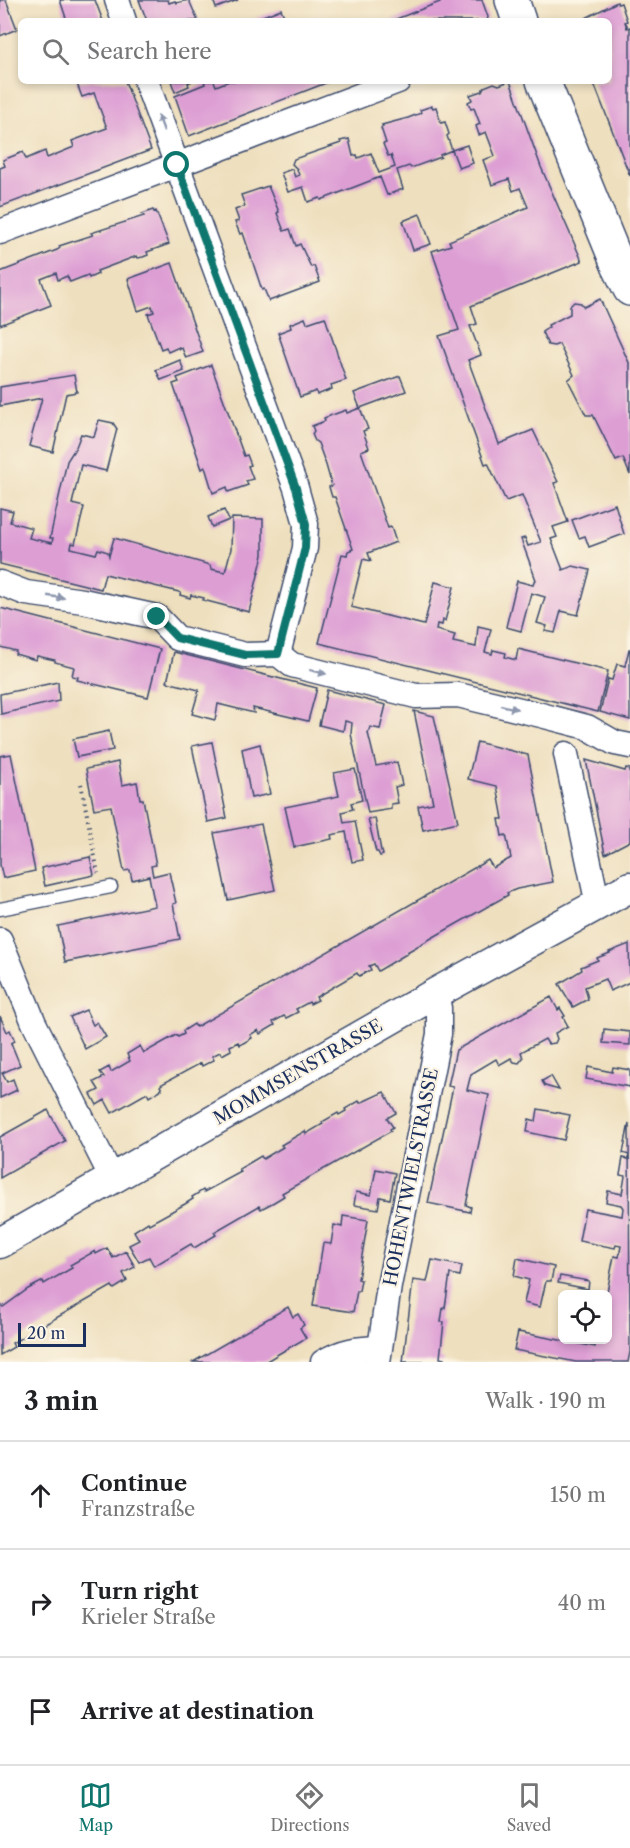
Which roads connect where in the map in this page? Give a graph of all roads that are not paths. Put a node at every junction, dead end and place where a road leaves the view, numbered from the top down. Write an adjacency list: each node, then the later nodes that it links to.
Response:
1 (117, 0): 3 (street)
2 (512, 0): 4 (main road)
3 (123, 18)
4 (518, 18)
5 (147, 84): 8 (street, one-way to 5)
6 (390, 84): 8 (street)
7 (544, 84): 10 (main road)
8 (177, 165): 9 (street); 12 (street)
9 (0, 232)
10 (630, 289)
11 (0, 584): 12 (street, one-way to 12)
12 (278, 654): 13 (street, one-way to 13)
13 (630, 746)
14 (566, 754): 17 (street)
15 (630, 886): 17 (street, MOMMSENSTRASSE)
16 (106, 888): 18 (lane)
17 (598, 905): 21 (street, MOMMSENSTRASSE)
18 (0, 909)
19 (0, 940): 20 (street)
20 (6, 971): 22 (street)
21 (436, 993): 22 (street, MOMMSENSTRASSE); 24 (street, HOHENTWIELSTRASSE)
22 (112, 1178): 23 (street, MOMMSENSTRASSE)
23 (0, 1243)
24 (379, 1355): 25 (street)
25 (323, 1362)

